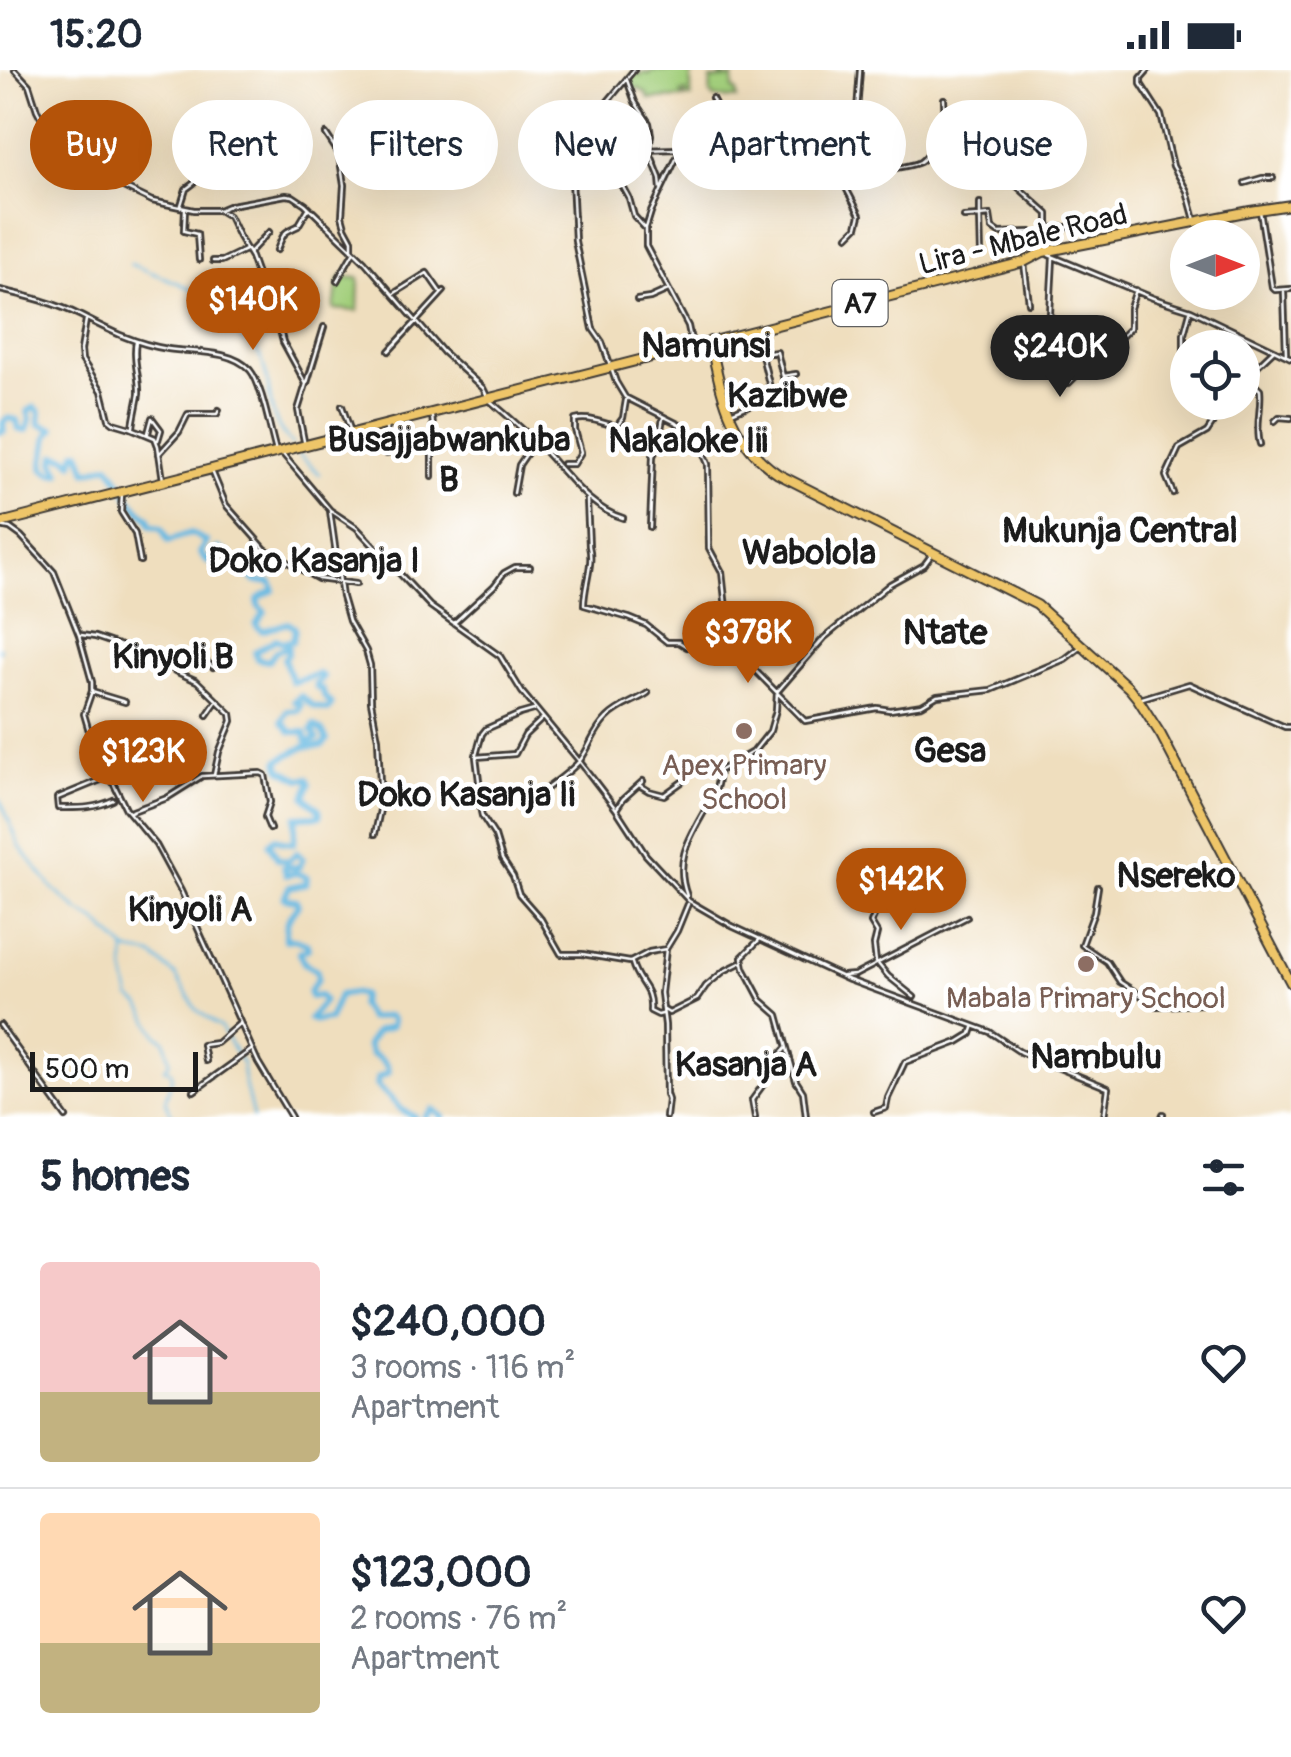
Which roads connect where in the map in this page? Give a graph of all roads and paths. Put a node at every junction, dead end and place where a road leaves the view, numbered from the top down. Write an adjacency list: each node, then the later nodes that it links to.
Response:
1 (15, 70): 22 (street)
2 (634, 70): 5 (street)
3 (860, 70): 8 (street)
4 (1148, 70): 28 (street)
5 (626, 79): 6 (street); 7 (street)
6 (609, 100)
7 (635, 100)
8 (858, 100)
9 (326, 134): 39 (street)
10 (652, 158): 19 (street)
11 (672, 168): 19 (street)
12 (1274, 178): 13 (street)
13 (1246, 183)
14 (186, 190): 22 (street)
15 (573, 190): 71 (street)
16 (625, 190): 32 (street)
17 (848, 190): 36 (street)
18 (1022, 190): 30 (street)
19 (661, 191): 32 (street)
20 (980, 203): 27 (street)
21 (1291, 206): 25 (main road, Lira - Mbale Road / A7)
22 (183, 207): 24 (street); 43 (street)
23 (309, 208): 24 (street); 37 (street); 39 (street)
24 (219, 210): 38 (street)
25 (1260, 210): 29 (main road, Lira - Mbale Road / A7); 50 (street)
26 (964, 216): 27 (street)
27 (980, 216): 35 (street); 41 (street)
28 (1195, 220)
29 (1207, 220)
30 (1048, 227): 33 (street); 40 (street)
31 (1170, 227): 40 (main road, Lira - Mbale Road / A7)
32 (646, 228): 47 (street)
33 (1068, 228)
34 (269, 232): 38 (street)
35 (1031, 232)
36 (848, 236)
37 (277, 250)
38 (248, 251): 44 (street); 74 (street)
39 (353, 251): 46 (street); 52 (street)
40 (1043, 252): 42 (street); 45 (main road, Lira - Mbale Road / A7)
41 (981, 254)
42 (1053, 256): 48 (street); 48 (street)
43 (199, 260)
44 (213, 261)
45 (1024, 262): 55 (street); 60 (main road, Lira - Mbale Road / A7)
46 (337, 281)
47 (670, 289): 53 (street); 64 (street)
48 (1136, 289): 54 (street)
49 (0, 290): 57 (street)
50 (1284, 290): 51 (street); 65 (street)
51 (1291, 290)
52 (393, 294): 58 (street); 58 (street)
53 (637, 300)
54 (1170, 303)
55 (1029, 304)
56 (1190, 310): 61 (street); 66 (street)
57 (86, 320): 63 (street); 94 (street)
58 (417, 322): 67 (street); 78 (street)
59 (324, 326): 74 (street)
60 (756, 329): 62 (main road, Lira - Mbale Road / A7); 68 (street)
61 (1185, 330)
62 (710, 341): 64 (main road, Lira - Mbale Road / A7); 84 (main road)
63 (136, 342): 94 (street); 101 (street)
64 (692, 345): 71 (main road, Lira - Mbale Road / A7)
65 (1289, 346): 69 (street)
66 (1274, 350): 69 (street); 70 (street)
67 (390, 351)
68 (762, 354): 73 (street); 84 (street)
69 (1288, 357)
70 (1260, 363)
71 (610, 366): 77 (street); 78 (main road, Lira - Mbale Road / A7)
72 (796, 374): 73 (street)
73 (782, 376): 76 (street)
74 (306, 384): 100 (street)
75 (1260, 390): 80 (street)
76 (795, 396)
77 (627, 398): 86 (street); 104 (street)
78 (489, 400): 83 (main road, Lira - Mbale Road / A7); 98 (street)
79 (342, 406): 95 (street)
80 (1261, 408): 81 (street); 85 (street)
81 (1270, 408)
82 (219, 410): 102 (street)
83 (430, 412): 93 (main road, Lira - Mbale Road / A7); 106 (street)
84 (729, 414): 116 (main road)
85 (1260, 414)
86 (663, 416): 115 (street); 123 (street)
87 (1291, 418): 92 (street)
88 (1267, 419): 91 (street)
89 (1215, 420): 110 (street)
90 (1259, 420): 99 (street)
91 (1260, 420)
92 (1275, 420)
93 (386, 424): 95 (main road, Lira - Mbale Road / A7); 103 (street)
94 (132, 428): 96 (street)
95 (351, 433): 100 (main road, Lira - Mbale Road / A7)
96 (147, 434): 97 (street); 97 (street)
97 (157, 441): 102 (street)
98 (535, 442): 109 (street); 111 (street)
99 (1260, 444)
100 (306, 445): 101 (main road, Lira - Mbale Road / A7)
101 (279, 452): 105 (main road, Lira - Mbale Road / A7); 112 (street)
102 (158, 454): 107 (street)
103 (387, 454)
104 (562, 464)
105 (212, 470): 107 (main road, Lira - Mbale Road / A7); 119 (street)
106 (432, 477)
107 (163, 482): 108 (main road, Lira - Mbale Road / A7)
108 (125, 491): 114 (main road, Lira - Mbale Road / A7); 117 (street)
109 (514, 493)
110 (1173, 493)
111 (587, 498): 113 (street); 123 (street)
112 (330, 510): 119 (street); 121 (street)
113 (623, 518)
114 (0, 524): 122 (street)
115 (650, 527)
116 (934, 552): 124 (main road); 128 (street)
117 (140, 561)
118 (530, 567): 121 (street)
119 (339, 580): 120 (street); 147 (street)
120 (356, 584)
121 (454, 623): 133 (street)
122 (80, 635): 125 (street); 127 (street)
123 (730, 644): 128 (street)
124 (1082, 646): 128 (street); 130 (main road)
125 (168, 665): 126 (street); 131 (street)
126 (213, 667)
127 (91, 692): 132 (street); 141 (street)
128 (777, 692): 150 (street)
129 (648, 693): 138 (street)
130 (1138, 699): 136 (street); 158 (main road)
131 (217, 701): 134 (street); 140 (street)
132 (124, 702)
133 (536, 710): 135 (street); 137 (street)
134 (207, 714)
135 (544, 717): 137 (street); 138 (street)
136 (1291, 726)
137 (476, 757): 155 (street)
138 (580, 762): 142 (street); 144 (street)
139 (690, 762): 144 (street)
140 (214, 775): 145 (street); 146 (street)
141 (109, 776): 143 (street); 145 (street)
142 (530, 799)
143 (112, 800)
144 (616, 809): 150 (street)
145 (129, 812): 162 (street)
146 (270, 828)
147 (375, 834)
148 (912, 882): 156 (street)
149 (1098, 887): 160 (street)
150 (688, 901): 152 (street); 153 (street)
151 (967, 917): 156 (street)
152 (760, 938): 154 (street); 157 (street)
153 (666, 948): 155 (street); 161 (street)
154 (743, 961): 161 (street); 165 (street)
155 (631, 962): 161 (street)
156 (877, 963): 157 (street); 159 (street)
157 (842, 976): 164 (street)
158 (1291, 984)
159 (914, 997)
160 (1202, 1004)
161 (662, 1011): 172 (street)
162 (242, 1022): 166 (street); 167 (street)
163 (0, 1025): 170 (street)
164 (973, 1028): 169 (street); 175 (street)
165 (786, 1047): 173 (street); 174 (street)
166 (252, 1049): 168 (street); 171 (street)
167 (206, 1062)
168 (194, 1091)
169 (874, 1112)
170 (66, 1117)
171 (291, 1117)
172 (666, 1117)
173 (755, 1117)
174 (806, 1117)
175 (1104, 1117)

